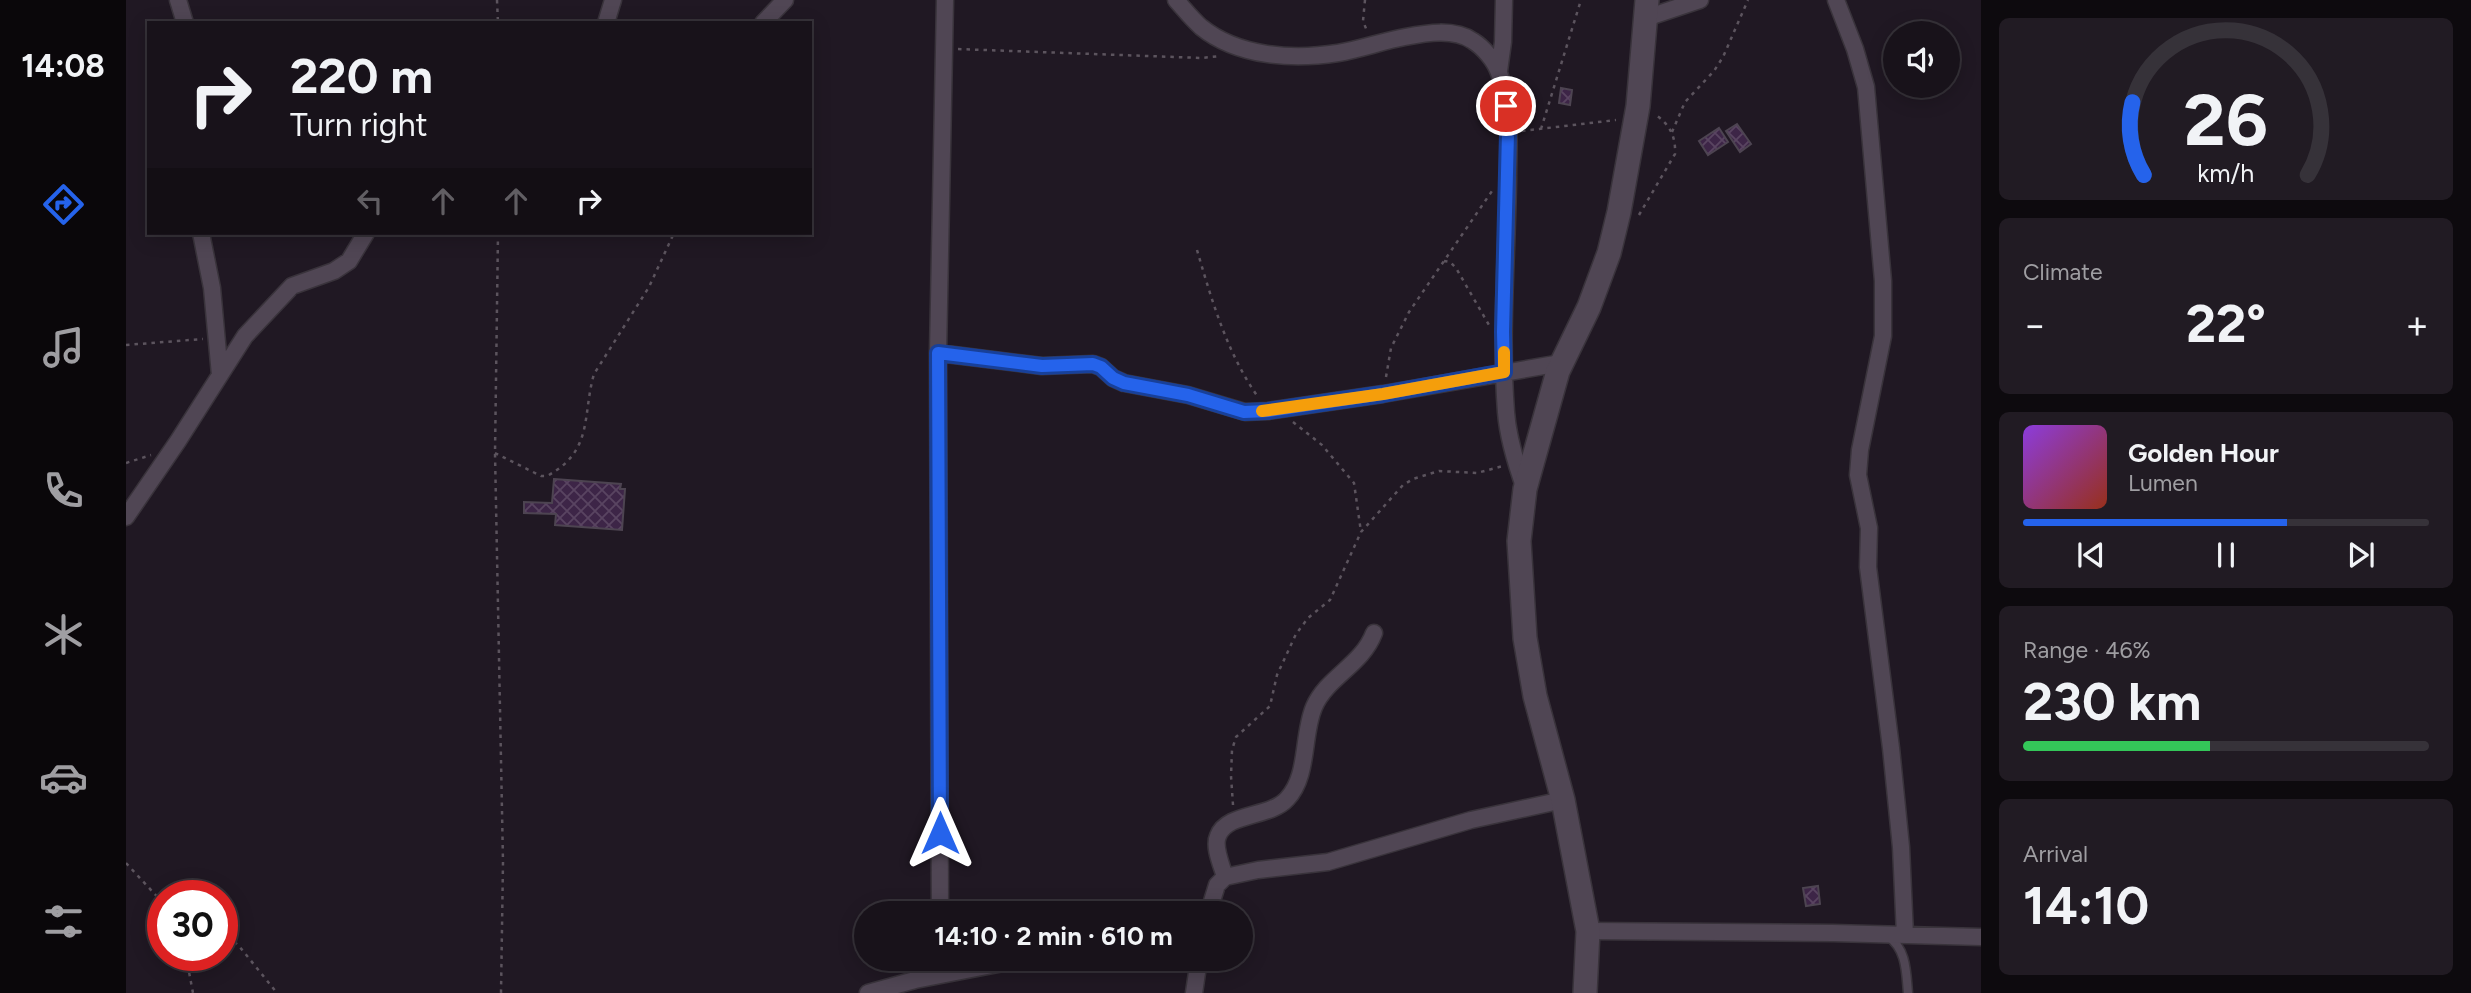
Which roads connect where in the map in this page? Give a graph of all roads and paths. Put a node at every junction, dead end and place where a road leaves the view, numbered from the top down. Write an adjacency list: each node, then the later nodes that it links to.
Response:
1 (178, 0): 14 (street)
2 (497, 0): 15 (path)
3 (613, 0): 16 (street)
4 (785, 0): 17 (street)
5 (946, 0): 19 (street)
6 (1176, 0): 20 (street)
7 (1365, 0): 18 (path)
8 (1504, 0): 21 (street)
9 (1581, 0): 23 (path)
10 (1700, 0): 13 (street)
11 (1748, 0): 24 (path)
12 (1836, 0): 58 (street)
13 (1647, 9): 22 (street)
14 (185, 21)
15 (498, 21)
16 (607, 21)
17 (765, 21)
18 (1372, 44): 20 (street); 21 (street)
19 (944, 48): 20 (path); 37 (street)
20 (1253, 52)
21 (1499, 71): 25 (street)
22 (1637, 112): 23 (path); 24 (path); 38 (street)
23 (1541, 129): 25 (path)
24 (1672, 132): 27 (path)
25 (1508, 133): 35 (street)
26 (1493, 189): 33 (path)
27 (1634, 222)
28 (201, 235): 34 (street)
29 (365, 235): 40 (street)
30 (498, 235): 43 (path)
31 (673, 235): 43 (path)
32 (1197, 250): 42 (path)
33 (1444, 261): 35 (path); 41 (path)
34 (216, 338): 36 (path); 40 (street)
35 (1503, 340): 39 (street)
36 (126, 345)
37 (938, 353): 42 (street); 54 (street)
38 (1561, 363): 39 (street); 45 (street)
39 (1504, 372): 41 (street); 44 (street)
40 (220, 375): 46 (street)
41 (1383, 394): 42 (street)
42 (1274, 411): 47 (path)
43 (495, 453): 66 (path)
44 (1515, 460): 45 (street); 47 (path)
45 (1525, 489): 49 (street)
46 (126, 517)
47 (1361, 532): 50 (path)
48 (1374, 634): 50 (street)
49 (1563, 800): 52 (street); 56 (street)
50 (1234, 820): 52 (street)
51 (126, 863): 53 (path)
52 (1225, 877): 55 (street)
53 (147, 886)
54 (940, 901)
55 (1212, 901)
56 (1588, 931): 57 (street); 69 (street)
57 (1886, 934): 58 (street); 70 (lane)
58 (1905, 935): 59 (street)
59 (1981, 937)
60 (238, 945): 65 (path)
61 (188, 971): 64 (path)
62 (929, 971): 67 (street)
63 (1197, 971): 68 (street)
64 (192, 993)
65 (277, 993)
66 (501, 993)
67 (868, 993)
68 (1194, 993)
69 (1585, 993)
70 (1908, 993)

